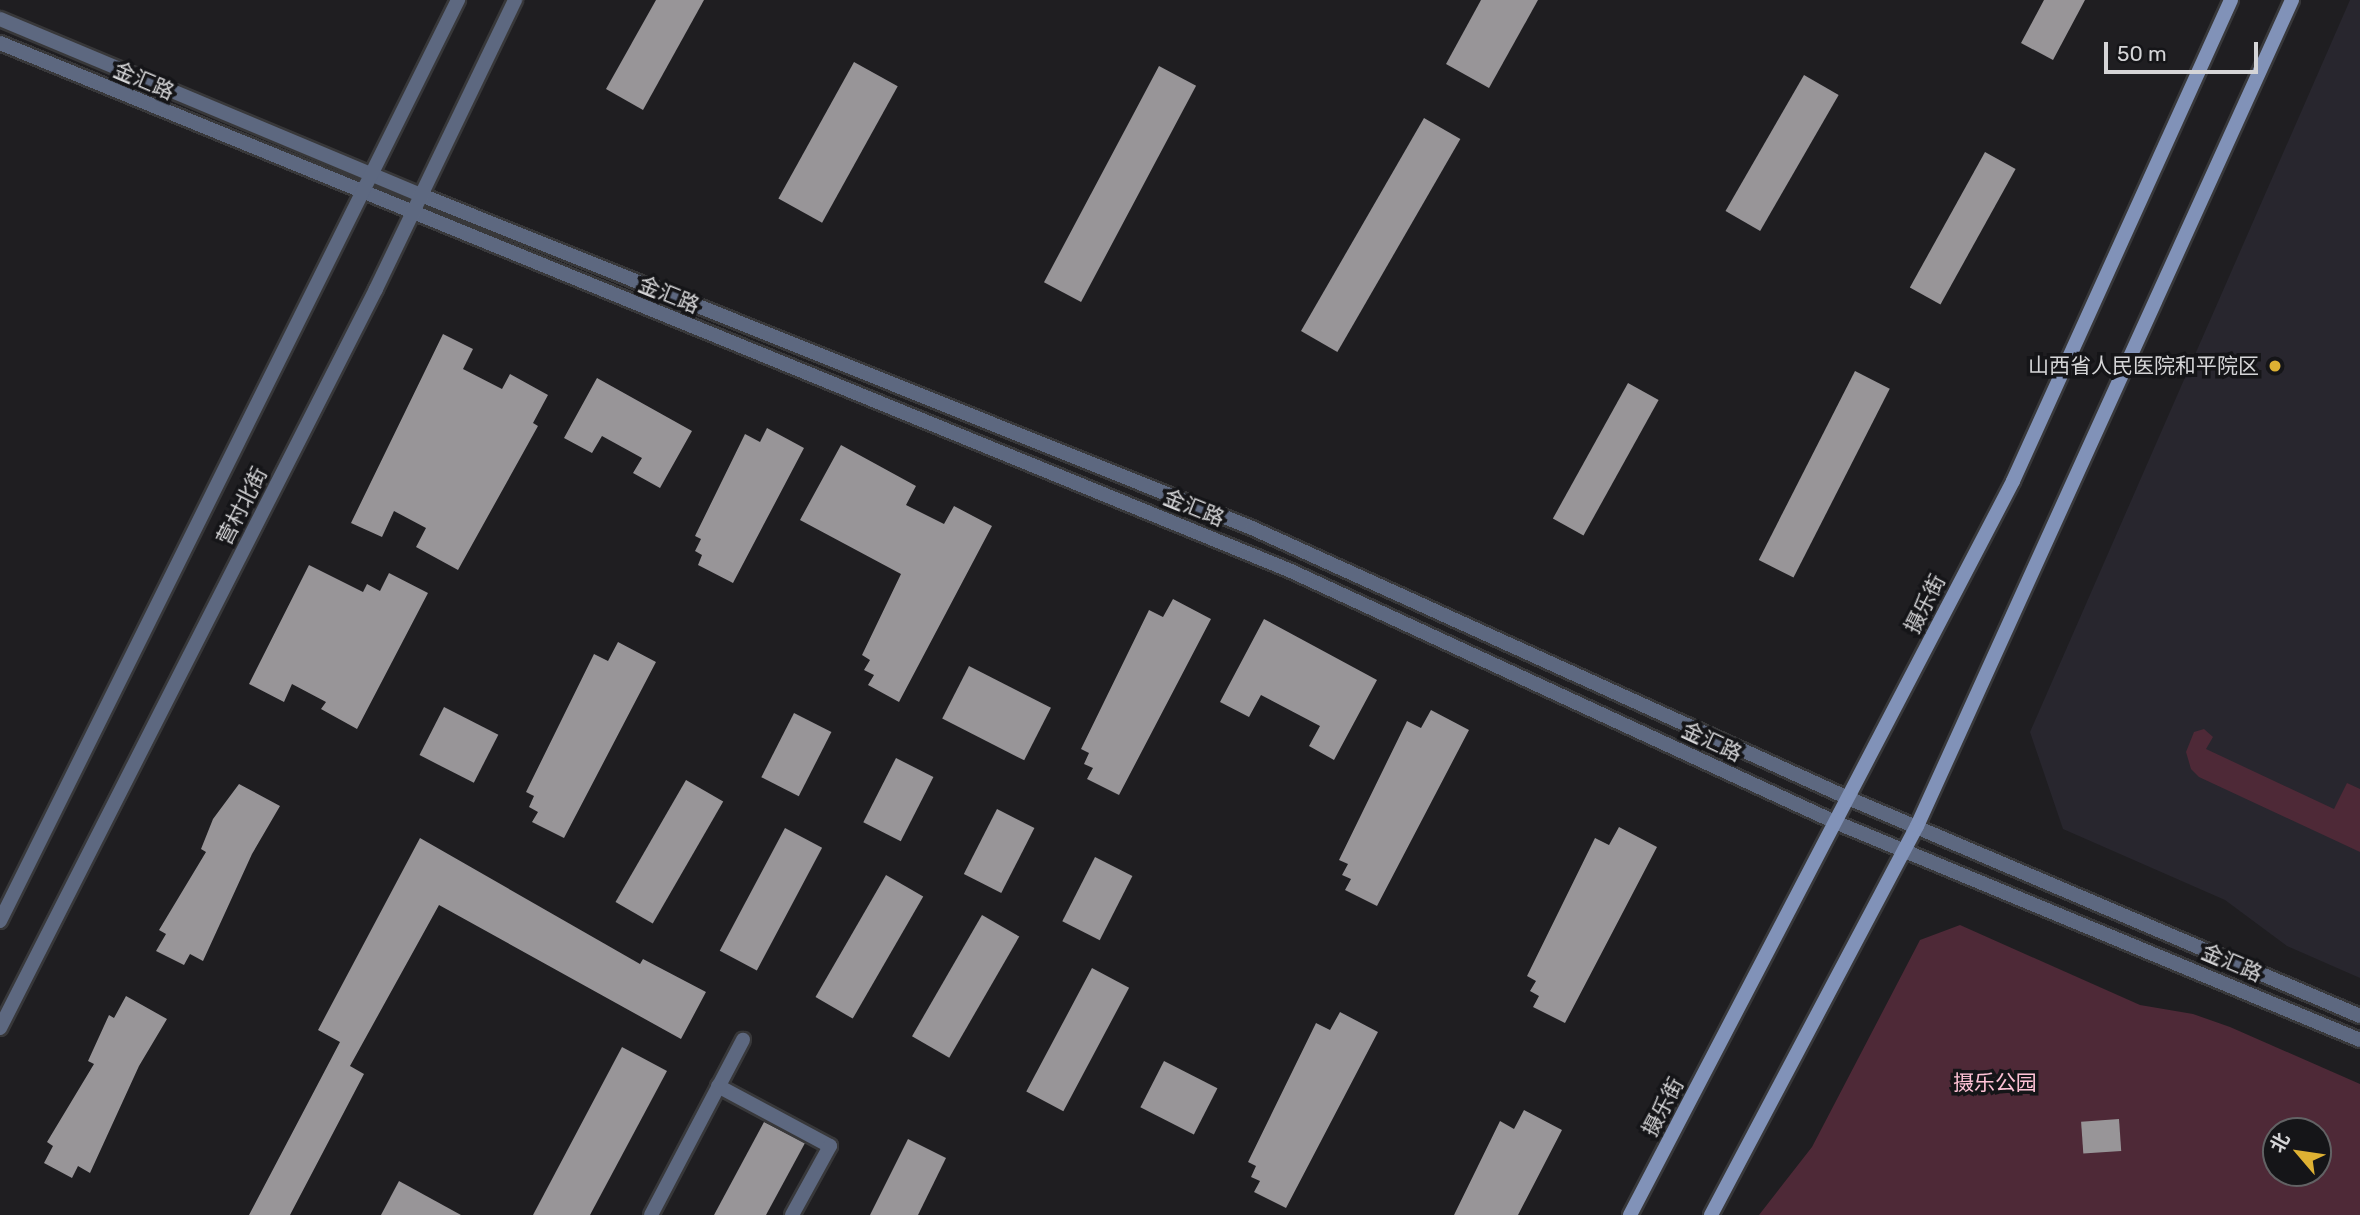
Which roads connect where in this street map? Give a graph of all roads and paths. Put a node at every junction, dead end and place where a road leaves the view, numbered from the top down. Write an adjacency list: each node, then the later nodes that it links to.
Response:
1 (457, 0): 7 (street, 营村北街)
2 (515, 0): 9 (street, 营村北街)
3 (2231, 0): 11 (main road, 摄乐街)
4 (2292, 0): 13 (main road)
5 (0, 19): 7 (street, 金汇路)
6 (0, 43): 8 (street, 金汇路)
7 (371, 174): 8 (street, 营村北街); 9 (street, 金汇路)
8 (361, 194): 10 (street, 金汇路); 15 (street, 营村北街)
9 (421, 195): 10 (street, 营村北街); 11 (street, 金汇路)
10 (412, 214): 12 (street, 金汇路); 17 (street, 营村北街)
11 (1848, 798): 12 (main road, 摄乐街); 13 (street, 金汇路)
12 (1835, 822): 14 (street, 金汇路); 23 (main road, 摄乐街)
13 (1917, 826): 14 (main road); 16 (street, 金汇路)
14 (1904, 850): 19 (street, 金汇路); 24 (main road)
15 (0, 921)
16 (2360, 1016)
17 (0, 1028)
18 (743, 1040): 20 (street)
19 (2360, 1040)
20 (718, 1086): 21 (street); 22 (street)
21 (651, 1215)
22 (792, 1215)
23 (1630, 1215)
24 (1711, 1215)

